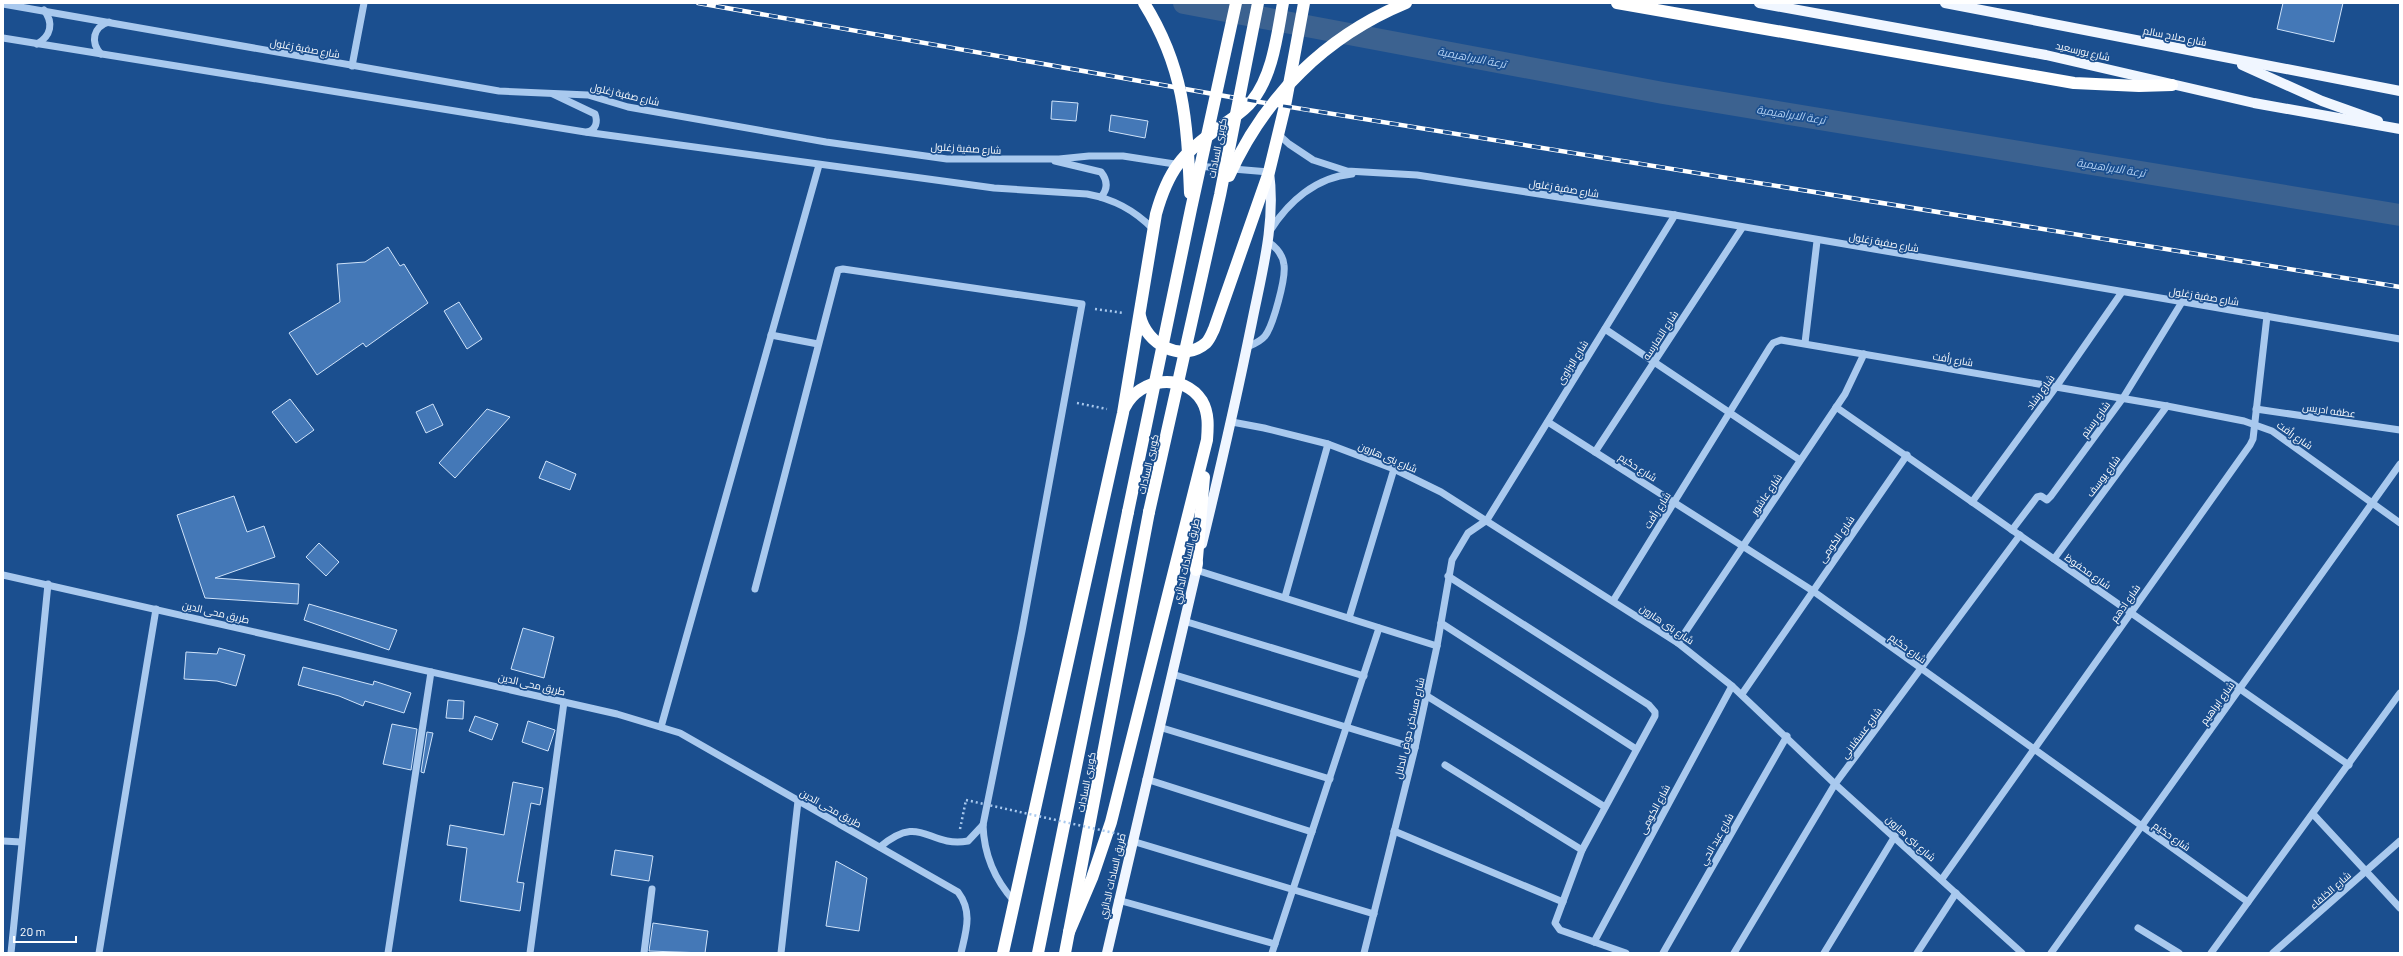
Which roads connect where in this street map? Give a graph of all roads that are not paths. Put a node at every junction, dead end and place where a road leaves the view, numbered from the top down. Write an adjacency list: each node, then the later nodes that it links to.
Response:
1 (364, 3): 18 (street)
2 (1144, 3): 32 (highway, كوبرى السادات, bridge)
3 (1236, 3): 32 (highway, كوبرى السادات, bridge)
4 (1258, 3): 30 (highway, كوبرى السادات, bridge)
5 (1283, 3): 26 (highway)
6 (1304, 3): 24 (highway)
7 (1406, 3): 30 (highway, bridge)
8 (1617, 3): 19 (highway)
9 (1758, 3): 19 (main road, شارع بورسعيد)
10 (1945, 3): 17 (main road, شارع صلاح سالم)
11 (3, 4): 12 (street, شارع صفية زغلول)
12 (44, 10): 13 (street, شارع صفية زغلول); 15 (street)
13 (109, 22): 16 (street); 18 (street, شارع صفية زغلول)
14 (3, 38): 15 (street)
15 (37, 44): 16 (street)
16 (101, 54): 23 (street)
17 (2229, 59): 20 (main road, شارع صلاح سالم); 22 (main road)
18 (352, 66): 21 (street, شارع صفية زغلول)
19 (2172, 85): 22 (main road, شارع بورسعيد)
20 (2400, 91)
21 (551, 93): 23 (street); 25 (street, شارع صفية زغلول)
22 (2400, 128)
23 (585, 132): 27 (street)
24 (1278, 134): 28 (highway); 29 (street, شارع صفية زغلول)
25 (1050, 159): 26 (street, شارع صفية زغلول); 31 (street)
26 (1176, 164): 28 (street, شارع صفية زغلول); 35 (highway)
27 (819, 165): 31 (street); 43 (street)
28 (1269, 172): 36 (main road, طريق السادات الدائري); 40 (highway)
29 (1364, 172): 33 (street, شارع صفية زغلول); 36 (street, شارع صفية زغلول)
30 (1220, 195): 141 (highway, كوبرى السادات, bridge)
31 (1101, 197): 35 (street)
32 (1190, 209): 153 (highway, كوبرى السادات, bridge)
33 (1675, 215): 34 (street, شارع صفية زغلول); 42 (street, شارع البزاوى)
34 (1742, 228): 37 (street, شارع صفية زغلول); 49 (street, شارع النمارسه)
35 (1153, 229): 40 (highway)
36 (1268, 238): 47 (main road, طريق السادات الدائري); 47 (street)
37 (1817, 241): 38 (street, شارع صفية زغلول); 46 (street)
38 (2122, 292): 39 (street, شارع صفية زغلول); 50 (street, شارع رشاد)
39 (2182, 302): 41 (street, شارع صفية زغلول); 51 (street, شارع رستم)
40 (1140, 314): 55 (highway)
41 (2268, 316): 44 (street, شارع صفية زغلول); 54 (street, شارع ادهم)
42 (1605, 329): 49 (street); 58 (street, شارع البزاوى)
43 (771, 335): 45 (street); 103 (street)
44 (2400, 338)
45 (818, 344): 81 (street); 118 (street)
46 (1805, 344): 48 (street, شارع رأفت); 56 (street, شارع رأفت)
47 (1247, 347): 57 (main road, طريق السادات الدائري)
48 (1864, 354): 50 (street, شارع رأفت); 53 (street, شارع عاشور)
49 (1654, 363): 56 (street); 63 (street, شارع النمارسه)
50 (2056, 387): 51 (street, شارع رأفت); 69 (street, شارع رشاد)
51 (2123, 398): 52 (street, شارع رأفت); 73 (street, شارع رستم)
52 (2167, 406): 59 (street, شارع رأفت); 76 (street, شارع يوسف)
53 (1836, 407): 64 (street, شارع محفوظ); 65 (street, شارع عاشور)
54 (2256, 409): 59 (street, شارع ادهم); 60 (street, عطفه ادريس)
55 (1123, 413): 61 (highway); 135 (highway)
56 (1730, 414): 65 (street); 68 (street, شارع رأفت)
57 (1232, 422): 62 (street, شارع بنى هارون); 77 (main road, طريق السادات الدائري)
58 (1548, 422): 63 (street, شارع حكيم); 71 (street, شارع البزاوى)
59 (2254, 423): 70 (street, شارع رأفت); 86 (street, شارع ادهم)
60 (2400, 430)
61 (1207, 440): 77 (highway); 141 (highway)
62 (1328, 444): 67 (street, شارع بنى هارون); 83 (street)
63 (1595, 452): 68 (street, شارع حكيم)
64 (1907, 455): 69 (street, شارع محفوظ); 82 (street, شارع الكومى)
65 (1800, 460): 75 (street, شارع عاشور)
66 (2400, 464): 70 (street, شارع ابراهيم)
67 (1394, 469): 71 (street, شارع بنى هارون); 87 (street)
68 (1674, 502): 75 (street, شارع حكيم); 84 (street, شارع رأفت)
69 (1972, 502): 73 (street, شارع محفوظ)
70 (2372, 503): 72 (street, شارع رأفت); 98 (street, شارع ابراهيم)
71 (1487, 520): 79 (street, شارع مساكن حوض الدلال); 84 (street, شارع بنى هارون)
72 (2400, 523)
73 (2012, 530): 74 (street, شارع محفوظ)
74 (2020, 535): 76 (street, شارع محفوظ); 93 (street, شارع عسقلاني)
75 (1743, 546): 82 (street, شارع حكيم); 91 (street, شارع عاشور)
76 (2054, 559): 86 (street, شارع محفوظ)
77 (1196, 570): 83 (street); 88 (main road, طريق السادات الدائري)
78 (3, 575): 80 (street, طريق محى الدين)
79 (1448, 576): 89 (street, شارع مساكن حوض الدلال); 108 (street)
80 (48, 584): 85 (street, طريق محى الدين); 126 (street)
81 (755, 589)
82 (1813, 591): 93 (street, شارع حكيم); 100 (street, شارع الكومى)
83 (1285, 598): 87 (street)
84 (1613, 601): 91 (street, شارع بنى هارون)
85 (156, 609): 94 (street, طريق محى الدين); 146 (street)
86 (2131, 613): 98 (street, شارع محفوظ); 109 (street, شارع ادهم)
87 (1349, 618): 90 (street)
88 (1184, 621): 95 (main road, طريق السادات الدائري); 96 (street)
89 (1441, 622): 92 (street, شارع مساكن حوض الدلال); 108 (street)
90 (1379, 628): 92 (street); 96 (street)
91 (1678, 643): 97 (street, شارع بنى هارون)
92 (1437, 646): 101 (street, شارع مساكن حوض الدلال)
93 (1920, 669): 109 (street, شارع حكيم); 114 (street, شارع عسقلاني)
94 (431, 672): 102 (street, طريق محى الدين); 147 (street)
95 (1172, 674): 104 (main road, طريق السادات الدائري); 105 (street)
96 (1364, 676): 105 (street)
97 (1732, 686): 100 (street, شارع بنى هارون); 142 (street, شارع الكومى)
98 (2240, 689): 111 (street, شارع محفوظ); 119 (street, شارع ابراهيم)
99 (2400, 693): 111 (street)
100 (1742, 694): 106 (street, شارع بنى هارون)
101 (1427, 696): 107 (street, شارع مساكن حوض الدلال); 116 (street)
102 (564, 702): 103 (street, طريق محى الدين); 148 (street)
103 (661, 727): 115 (street, طريق محى الدين)
104 (1159, 727): 112 (main road, طريق السادات الدائري); 113 (street)
105 (1347, 727): 107 (street); 113 (street)
106 (1787, 736): 114 (street, شارع بنى هارون); 159 (street, شارع عبد الحي)
107 (1415, 748): 120 (street, شارع مساكن حوض الدلال)
108 (1636, 749): 116 (street)
109 (2033, 750): 119 (street, شارع حكيم); 130 (street, شارع ادهم)
110 (1445, 765): 128 (street)
111 (2348, 765): 117 (street)
112 (1146, 779): 121 (street); 124 (main road, طريق السادات الدائري)
113 (1330, 779): 121 (street)
114 (1835, 784): 122 (street, شارع بنى هارون); 160 (street, شارع عسقلاني)
115 (798, 801): 127 (street, طريق محى الدين); 150 (street)
116 (1605, 807): 128 (street)
117 (2313, 814): 129 (street); 137 (street)
118 (983, 825): 127 (street); 135 (street)
119 (2141, 826): 137 (street, شارع حكيم); 164 (street, شارع ابراهيم)
120 (1394, 831): 136 (street); 139 (street, شارع مساكن حوض الدلال)
121 (1312, 832): 132 (street)
122 (1895, 836): 130 (street, شارع بنى هارون); 161 (street)
123 (3, 841): 126 (street)
124 (1132, 841): 132 (street); 134 (main road, طريق السادات الدائري)
125 (2400, 841): 129 (street, شارع الخلفاء)
126 (21, 842): 145 (street)
127 (880, 847): 151 (street, طريق محى الدين)
128 (1582, 850): 136 (street)
129 (2367, 871): 138 (street); 167 (street, شارع الخلفاء)
130 (1942, 879): 133 (street, شارع بنى هارون)
131 (652, 889): 149 (street)
132 (1293, 890): 139 (street); 143 (street)
133 (1956, 893): 144 (street, شارع بنى هارون); 162 (street)
134 (1118, 900): 143 (street); 155 (main road, طريق السادات الدائري)
135 (1014, 902): 152 (highway)
136 (1563, 902): 142 (street)
137 (2248, 902): 166 (street)
138 (2400, 908)
139 (1374, 914): 157 (street, شارع مساكن حوض الدلال)
140 (2138, 928): 165 (street)
141 (1070, 932): 154 (highway)
142 (1594, 942): 158 (street)
143 (1275, 944): 156 (street)
144 (2014, 950): 163 (street, شارع بنى هارون)
145 (11, 953)
146 (99, 953)
147 (388, 953)
148 (530, 953)
149 (644, 953)
150 (781, 953)
151 (962, 953)
152 (1004, 953)
153 (1038, 953)
154 (1065, 953)
155 (1107, 953)
156 (1272, 953)
157 (1364, 953)
158 (1626, 953)
159 (1663, 953)
160 (1734, 953)
161 (1824, 953)
162 (1917, 953)
163 (2022, 953)
164 (2051, 953)
165 (2179, 953)
166 (2212, 953)
167 (2273, 953)

